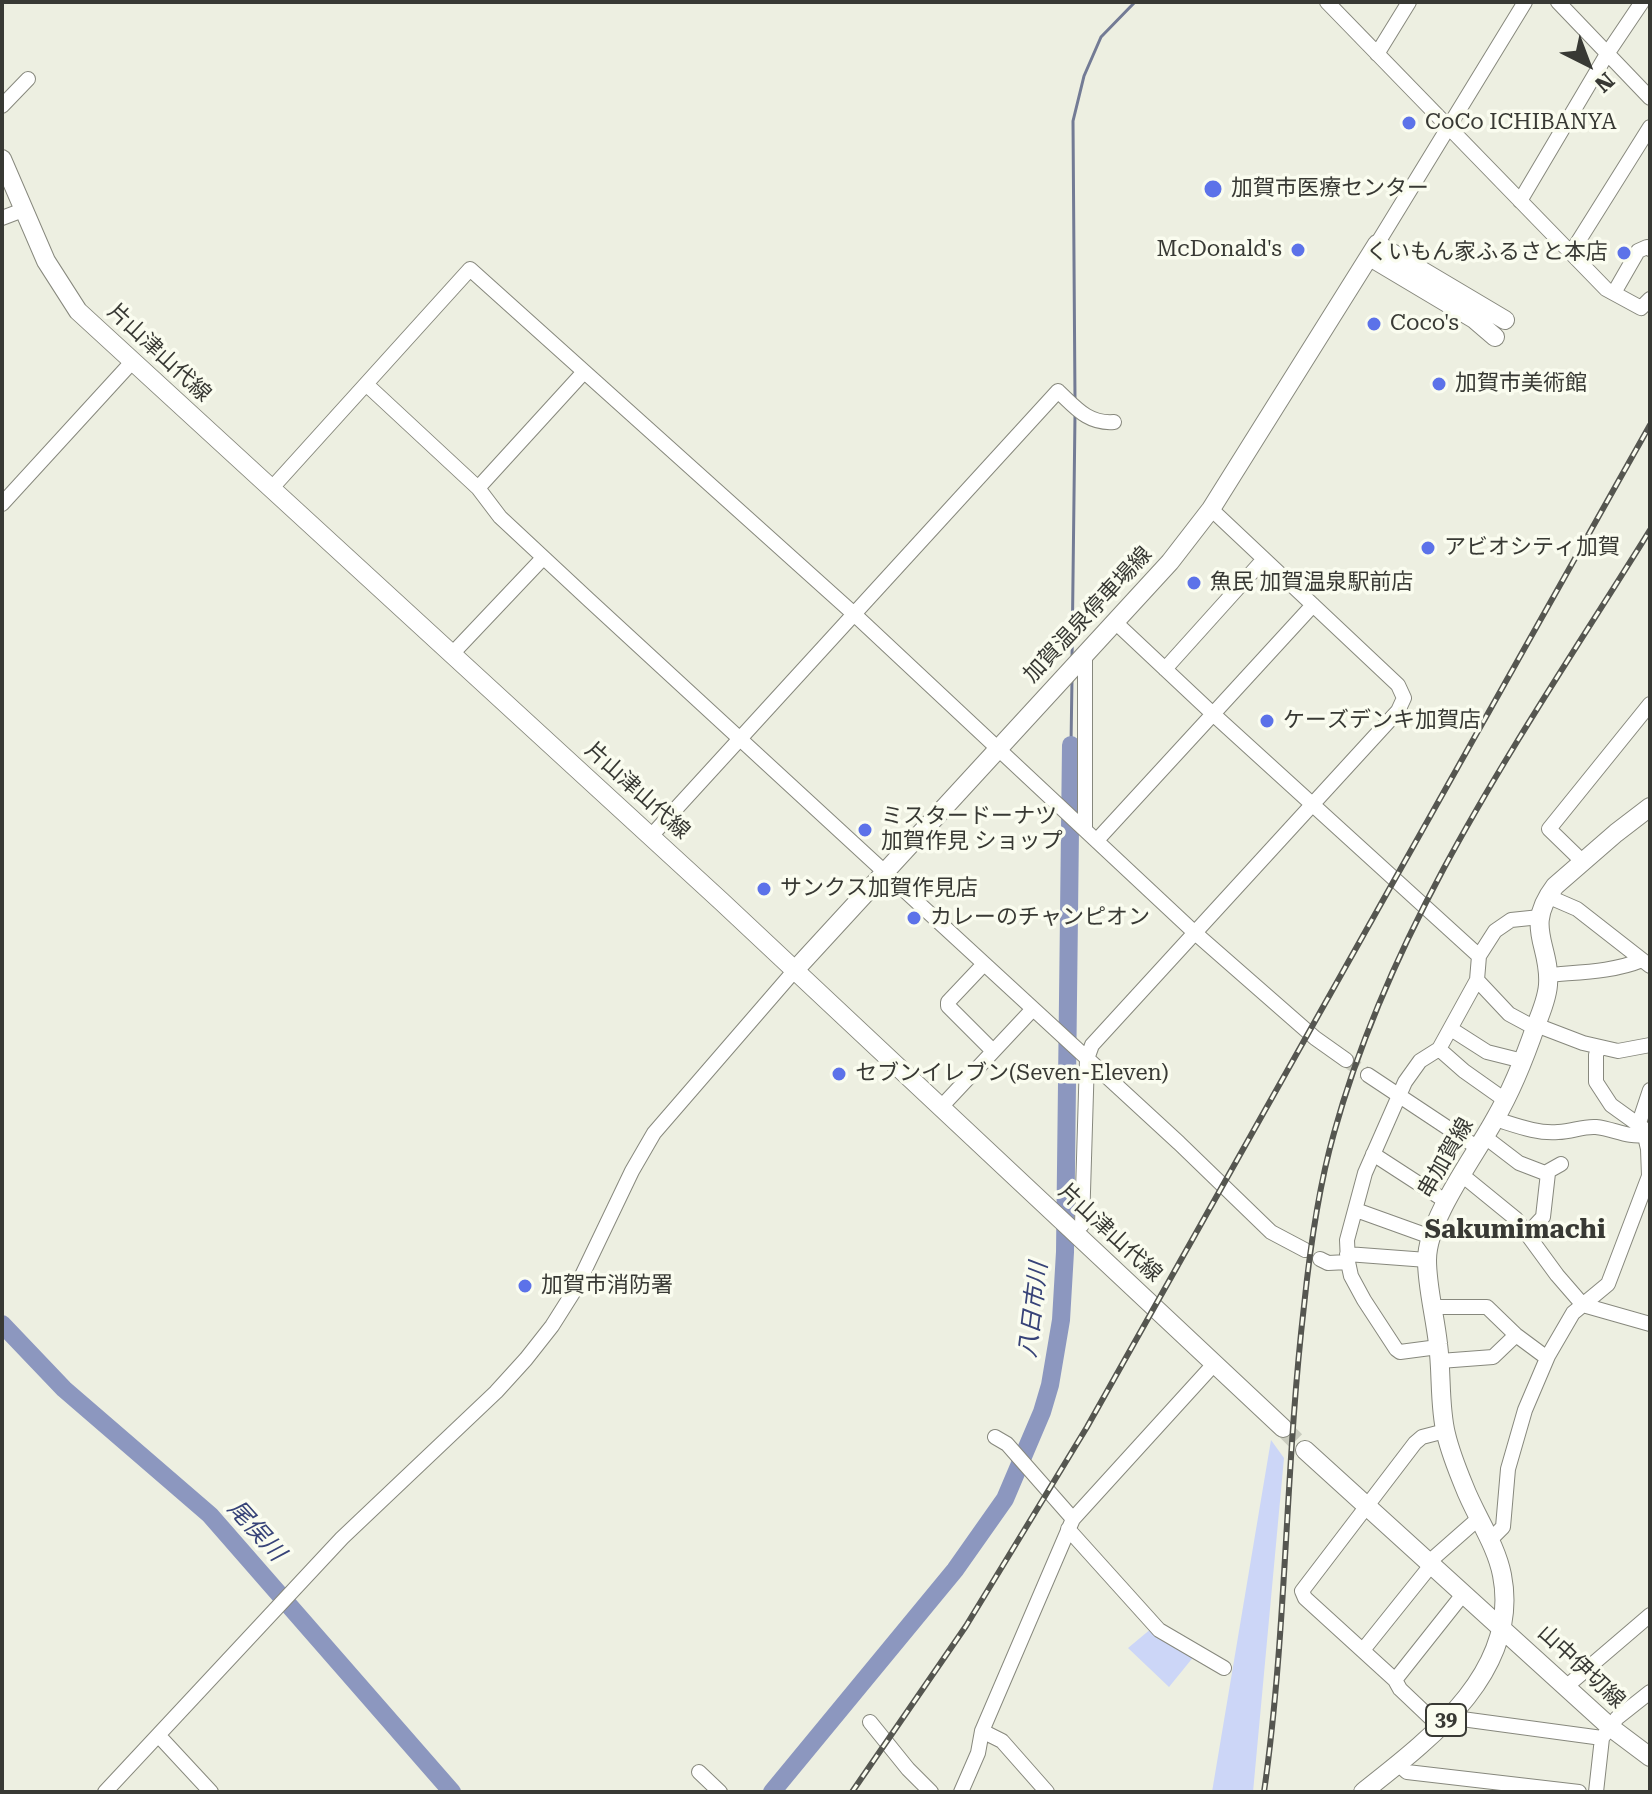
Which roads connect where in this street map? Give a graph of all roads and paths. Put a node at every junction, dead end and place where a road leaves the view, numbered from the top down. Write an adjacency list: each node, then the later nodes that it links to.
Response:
1 (1327, 2): 6 (street)
2 (1409, 2): 6 (street)
3 (1525, 2): 12 (street)
4 (1558, 2): 7 (street)
5 (1642, 2): 7 (street)
6 (1377, 54): 12 (street)
7 (1607, 54): 9 (street); 14 (street)
8 (28, 79): 10 (street)
9 (1650, 98)
10 (2, 106)
11 (1650, 127): 19 (street)
12 (1448, 128): 14 (street); 18 (street)
13 (2, 159): 15 (main road, 片山津山代線)
14 (1520, 201): 19 (street)
15 (23, 210): 16 (street); 24 (main road, 片山津山代線)
16 (2, 218)
17 (1650, 249): 20 (street)
18 (1373, 250): 22 (main road); 23 (main road); 31 (main road, 加賀温泉停車場線)
19 (1571, 253): 20 (street)
20 (1615, 291): 21 (street)
21 (1650, 299)
22 (1505, 320)
23 (1495, 337)
24 (132, 362): 29 (main road, 片山津山代線); 30 (street)
25 (583, 373): 26 (street); 28 (street); 35 (street)
26 (366, 384): 28 (street); 29 (street)
27 (1114, 422): 35 (street)
28 (478, 488): 32 (street)
29 (271, 489): 37 (main road, 片山津山代線)
30 (2, 504)
31 (1211, 509): 33 (street); 36 (main road, 加賀温泉停車場線)
32 (543, 558): 37 (street); 42 (street)
33 (1264, 559): 34 (street); 39 (street)
34 (1313, 605): 41 (street); 44 (street)
35 (854, 614): 42 (street); 43 (street)
36 (1114, 621): 38 (main road, 加賀温泉停車場線); 39 (street)
37 (452, 654): 47 (main road, 片山津山代線)
38 (1084, 655): 43 (main road, 加賀温泉停車場線); 46 (street)
39 (1165, 669): 41 (street)
40 (1650, 704): 49 (street)
41 (1213, 714): 44 (street); 48 (street)
42 (739, 738): 47 (street); 50 (street)
43 (996, 749): 46 (street); 50 (main road, 加賀温泉停車場線)
44 (1313, 805): 53 (street); 54 (street)
45 (1650, 807): 49 (main road, 串加賀線)
46 (1083, 827): 48 (street)
47 (651, 836): 57 (main road, 片山津山代線)
48 (1098, 839): 53 (street)
49 (1583, 862): 51 (main road, 串加賀線)
50 (883, 872): 56 (street); 57 (main road, 加賀温泉停車場線)
51 (1547, 896): 52 (main road, 串加賀線); 55 (street)
52 (1540, 917): 54 (street); 58 (main road, 串加賀線)
53 (1194, 932): 67 (street); 68 (street)
54 (1479, 956): 59 (street)
55 (1646, 963): 58 (street)
56 (983, 965): 60 (street); 66 (street)
57 (795, 970): 74 (main road, 片山津山代線); 119 (street)
58 (1548, 975): 61 (main road, 串加賀線)
59 (1477, 980): 61 (street); 62 (street)
60 (1032, 1010): 66 (street); 67 (street)
61 (1536, 1027): 64 (street); 69 (main road, 串加賀線)
62 (1451, 1029): 65 (street); 69 (street)
63 (1650, 1045): 64 (street)
64 (1599, 1047): 76 (street)
65 (1439, 1049): 72 (street); 73 (street)
66 (993, 1051): 74 (street)
67 (1084, 1057): 84 (street); 87 (street)
68 (1346, 1060)
69 (1523, 1061): 73 (main road, 串加賀線)
70 (1368, 1075): 72 (street)
71 (1650, 1090): 76 (street)
72 (1397, 1096): 77 (street); 78 (street)
73 (1505, 1100): 75 (main road, 串加賀線)
74 (942, 1106): 84 (main road, 片山津山代線)
75 (1495, 1119): 76 (street); 77 (main road, 串加賀線)
76 (1642, 1129): 91 (street)
77 (1481, 1143): 80 (street); 81 (main road, 串加賀線)
78 (1373, 1154): 82 (street); 83 (street)
79 (1561, 1164): 80 (street)
80 (1548, 1173): 85 (street)
81 (1462, 1175): 82 (main road, 串加賀線); 85 (street)
82 (1447, 1202): 86 (main road, 串加賀線)
83 (1356, 1210): 86 (street); 88 (street)
84 (1079, 1230): 97 (main road, 片山津山代線)
85 (1528, 1233): 91 (street)
86 (1431, 1237): 90 (main road, 串加賀線)
87 (1305, 1250)
88 (1348, 1258): 89 (street); 90 (street); 95 (street)
89 (1320, 1259)
90 (1427, 1260): 92 (main road, 串加賀線)
91 (1583, 1305): 93 (street); 96 (street)
92 (1433, 1307): 94 (street); 95 (main road, 串加賀線)
93 (1650, 1324)
94 (1516, 1335): 95 (street); 96 (street)
95 (1439, 1354): 99 (main road, 串加賀線)
96 (1547, 1358): 105 (street)
97 (1215, 1363): 98 (main road, 片山津山代線); 104 (street)
98 (1283, 1428)
99 (1445, 1431): 102 (street); 103 (main road, 串加賀線)
100 (1001, 1440): 104 (street)
101 (1305, 1450): 102 (main road)
102 (1367, 1506): 106 (main road); 110 (street)
103 (1479, 1518): 105 (main road, 串加賀線); 106 (street)
104 (1070, 1524): 111 (street); 117 (street)
105 (1489, 1541): 109 (main road, 串加賀線)
106 (1430, 1563): 107 (main road); 110 (street)
107 (1464, 1593): 109 (main road); 112 (street)
108 (1650, 1615): 113 (street)
109 (1502, 1627): 113 (main road, 山中伊切線); 115 (main road, 山中伊切線 / 39)
110 (1363, 1650): 112 (street)
111 (1224, 1668)
112 (1395, 1680): 115 (street)
113 (1567, 1686): 118 (main road, 山中伊切線)
114 (1650, 1692): 118 (street)
115 (1446, 1720): 118 (street); 121 (main road, 山中伊切線 / 39)
116 (870, 1722): 126 (street)
117 (982, 1731): 127 (street); 128 (street)
118 (1606, 1732): 120 (main road, 山中伊切線); 131 (street)
119 (159, 1736): 123 (street); 124 (street)
120 (1650, 1757)
121 (1398, 1764): 129 (main road, 山中伊切線 / 39); 130 (street)
122 (699, 1772): 125 (street)
123 (105, 1792)
124 (211, 1792)
125 (720, 1792)
126 (931, 1792)
127 (961, 1792)
128 (1047, 1792)
129 (1363, 1792)
130 (1579, 1792)
131 (1596, 1792)

